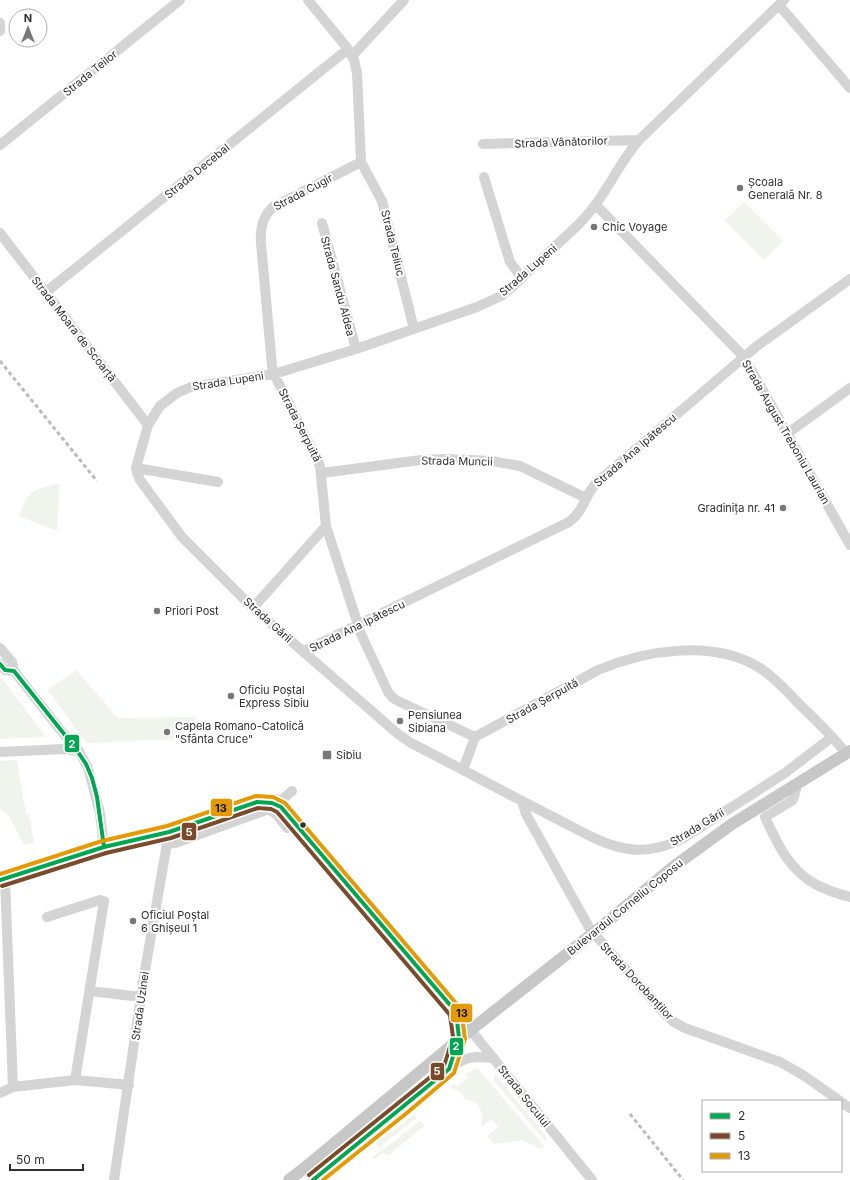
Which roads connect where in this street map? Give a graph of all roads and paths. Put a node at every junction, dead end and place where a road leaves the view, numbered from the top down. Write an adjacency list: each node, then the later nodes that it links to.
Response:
1 (180, 0): 11 (street, Strada Teilor)
2 (308, 0): 7 (street)
3 (404, 0): 7 (street, Strada Decebal)
4 (781, 2): 8 (street); 9 (street, Strada Lupeni)
5 (0, 23): 6 (street)
6 (0, 31)
7 (350, 52): 12 (street); 19 (street, Strada Decebal)
8 (850, 88)
9 (640, 140): 10 (street, Strada Vânătorilor); 14 (street, Strada Lupeni)
10 (483, 144)
11 (0, 145)
12 (361, 162): 20 (street, Strada Teliuc); 23 (street, Strada Cugir)
13 (484, 177): 17 (street)
14 (596, 205): 17 (street, Strada Lupeni); 22 (street, Strada August Treboniu Laurian)
15 (322, 223): 21 (street, Strada Sandu Aldea)
16 (0, 233): 19 (street, Strada Moara de Scoarță)
17 (522, 278): 20 (street, Strada Lupeni)
18 (850, 279): 22 (street, Strada Ana Ipătescu)
19 (46, 292): 25 (street, Strada Moara de Scoarță)
20 (414, 329): 21 (street, Strada Lupeni)
21 (356, 349): 23 (street, Strada Lupeni)
22 (744, 357): 26 (street, Strada August Treboniu Laurian); 30 (street, Strada Ana Ipătescu)
23 (274, 374): 25 (street, Strada Lupeni); 28 (street, Strada Șerpuită)
24 (850, 388): 26 (street)
25 (148, 425): 27 (street)
26 (788, 433): 32 (street, Strada August Treboniu Laurian)
27 (136, 468): 29 (street); 33 (street, Strada Gării)
28 (322, 473): 30 (street, Strada Muncii); 31 (street, Strada Șerpuită)
29 (218, 482)
30 (586, 498): 34 (street, Strada Ana Ipătescu)
31 (326, 526): 33 (street); 34 (street, Strada Șerpuită)
32 (850, 545)
33 (253, 608): 36 (street, Strada Gării)
34 (359, 625): 36 (street, Strada Ana Ipătescu); 39 (street, Strada Șerpuită)
35 (0, 648): 38 (street)
36 (304, 651): 44 (street, Strada Gării)
37 (0, 664): 38 (street)
38 (14, 671): 41 (street)
39 (475, 737): 40 (street, Strada Șerpuită); 44 (street)
40 (832, 737): 43 (street, Strada Șerpuită); 48 (street, Strada Gării)
41 (78, 751): 42 (street); 53 (street)
42 (0, 752)
43 (848, 752): 45 (main road, Bulevardul Corneliu Coposu)
44 (463, 770): 48 (street, Strada Gării)
45 (798, 782): 55 (street); 70 (main road, Bulevardul Corneliu Coposu, bridge)
46 (292, 791): 49 (street)
47 (255, 798): 49 (street)
48 (522, 801): 66 (street, Strada Dorobanților)
49 (272, 804): 50 (street); 51 (street); 52 (street); 59 (street, Strada Socului)
50 (288, 828)
51 (169, 832): 52 (street, Strada Uzinei); 53 (street)
52 (166, 844): 58 (street, Strada Uzinei)
53 (104, 847): 54 (street)
54 (2, 880): 64 (street)
55 (850, 897)
56 (47, 917): 57 (street)
57 (90, 991): 58 (street); 62 (street)
58 (141, 997): 63 (street, Strada Uzinei)
59 (456, 1012): 60 (street, Strada Socului); 61 (street)
60 (493, 1058): 61 (street); 72 (street, Strada Socului)
61 (450, 1069): 71 (street)
62 (75, 1080): 63 (street); 64 (street)
63 (129, 1085): 69 (street, Strada Uzinei)
64 (14, 1087): 65 (street)
65 (0, 1093)
66 (840, 1100)
67 (842, 1102): 68 (street, Strada Dorobanților)
68 (850, 1108)
69 (114, 1180)
70 (290, 1180)
71 (313, 1180)
72 (592, 1180)

